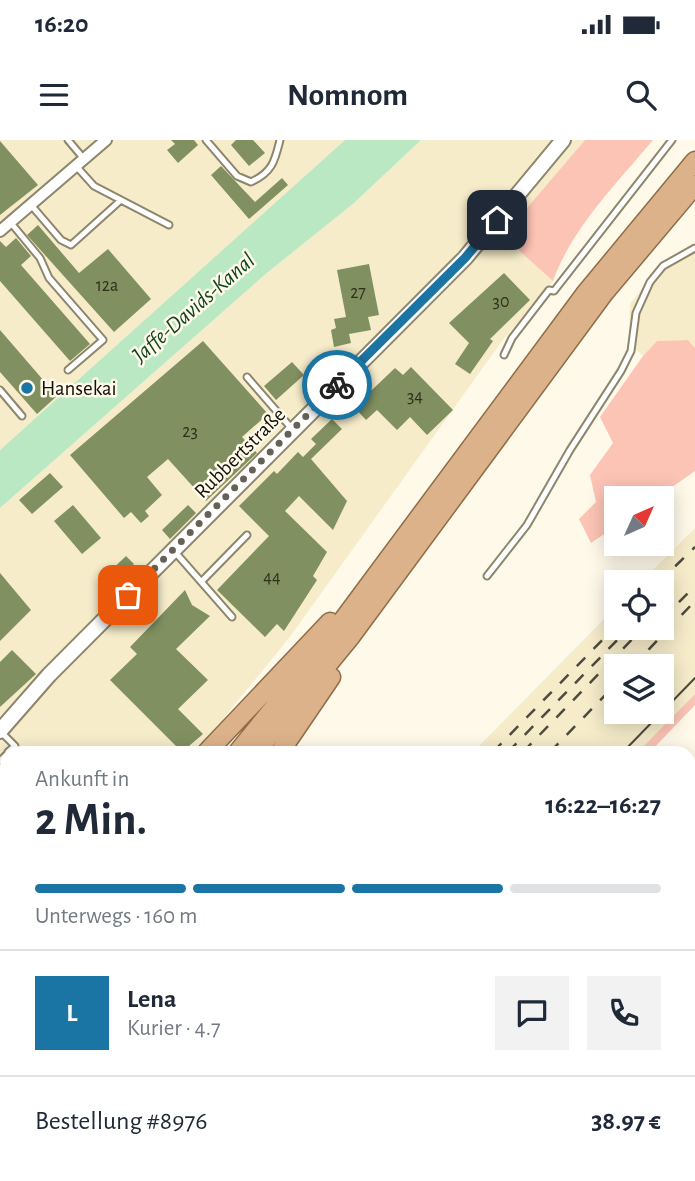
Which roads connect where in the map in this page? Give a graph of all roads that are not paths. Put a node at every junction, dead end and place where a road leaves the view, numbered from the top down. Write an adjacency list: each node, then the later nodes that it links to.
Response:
1 (68, 140): 8 (lane)
2 (106, 140): 8 (street)
3 (206, 140): 4 (lane)
4 (280, 140)
5 (564, 140): 21 (street, Rubbertstraße)
6 (672, 140): 16 (lane)
7 (695, 161): 26 (highway)
8 (80, 162): 10 (lane); 11 (street)
9 (695, 185): 28 (highway)
10 (121, 200): 11 (lane); 13 (lane)
11 (31, 205): 12 (street)
12 (10, 223): 14 (street); 17 (lane)
13 (169, 225)
14 (0, 232)
15 (695, 248): 24 (lane)
16 (503, 355)
17 (68, 370)
18 (247, 377): 21 (lane)
19 (0, 390): 20 (lane)
20 (22, 416)
21 (293, 430): 23 (street, Rubbertstraße)
22 (247, 536): 25 (lane)
23 (173, 550): 25 (lane); 29 (street, Rubbertstraße)
24 (487, 576)
25 (202, 581): 27 (lane)
26 (357, 600): 31 (highway); 32 (highway)
27 (232, 617)
28 (351, 636): 33 (highway); 34 (highway)
29 (0, 731): 30 (lane)
30 (15, 746)
31 (213, 746)
32 (243, 746)
33 (261, 746)
34 (285, 746)

